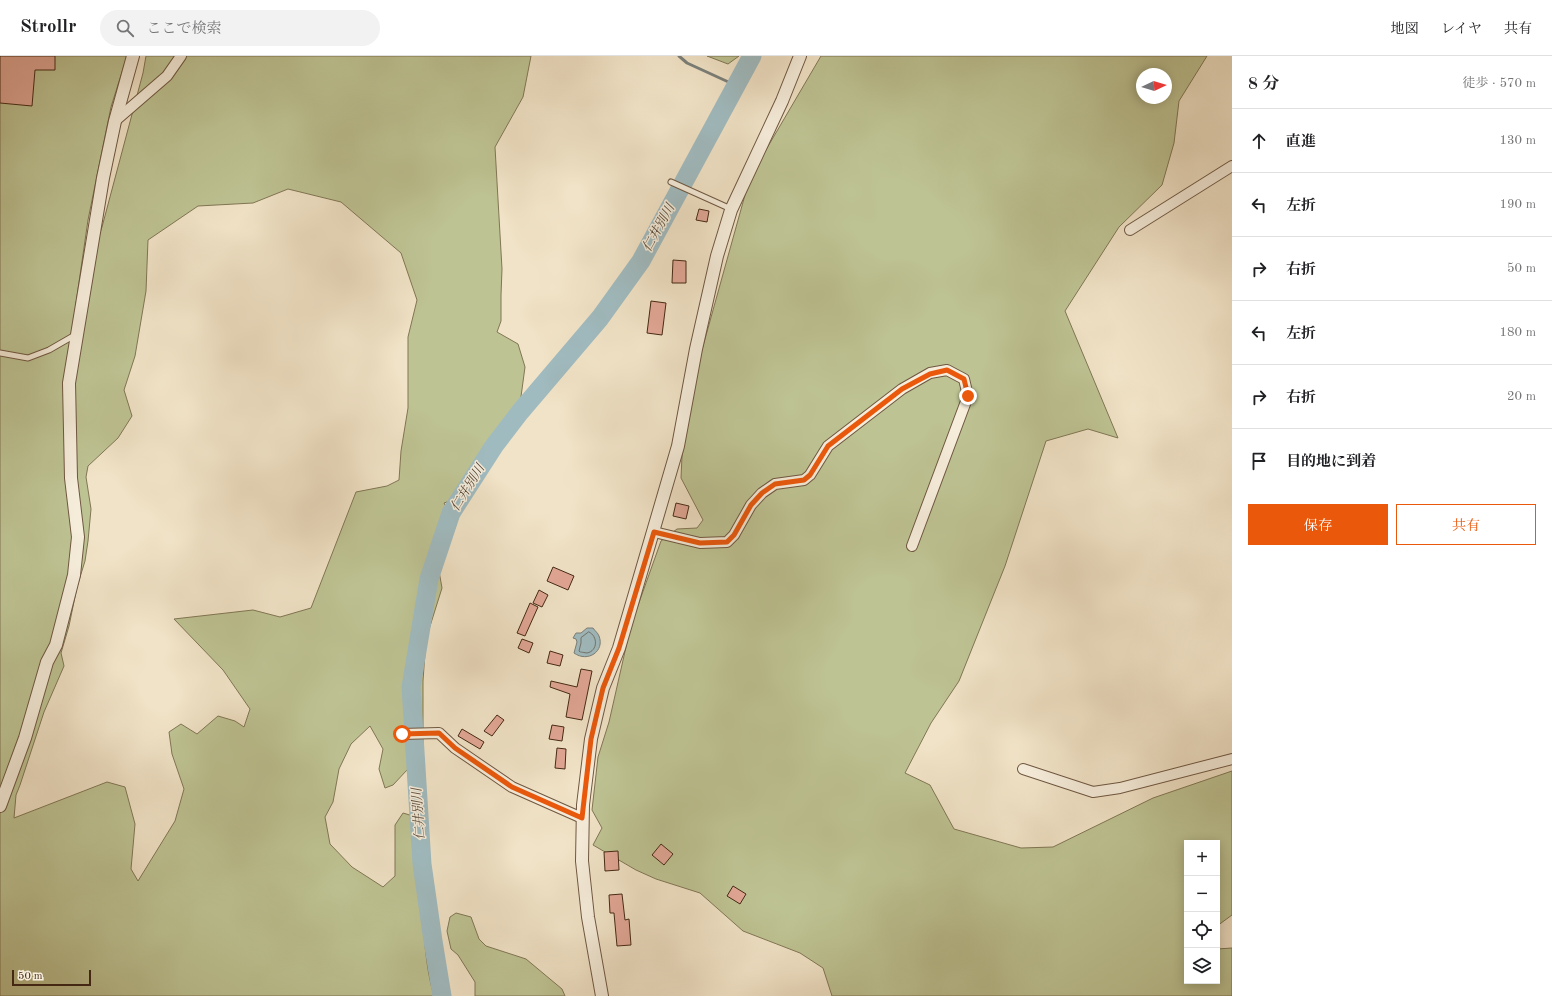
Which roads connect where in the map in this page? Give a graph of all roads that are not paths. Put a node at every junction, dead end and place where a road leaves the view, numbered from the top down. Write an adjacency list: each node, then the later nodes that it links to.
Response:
1 (133, 56): 4 (street)
2 (181, 56): 4 (street)
3 (800, 56): 7 (street)
4 (115, 121): 9 (street)
5 (1232, 166): 8 (street)
6 (671, 182): 7 (lane)
7 (732, 210): 11 (street)
8 (1130, 230)
9 (78, 333): 10 (lane); 16 (street)
10 (0, 353)
11 (654, 532): 12 (street); 17 (street)
12 (912, 546)
13 (402, 734): 17 (street)
14 (1232, 759): 15 (street)
15 (1023, 769)
16 (0, 806)
17 (582, 818): 18 (street)
18 (602, 996)

